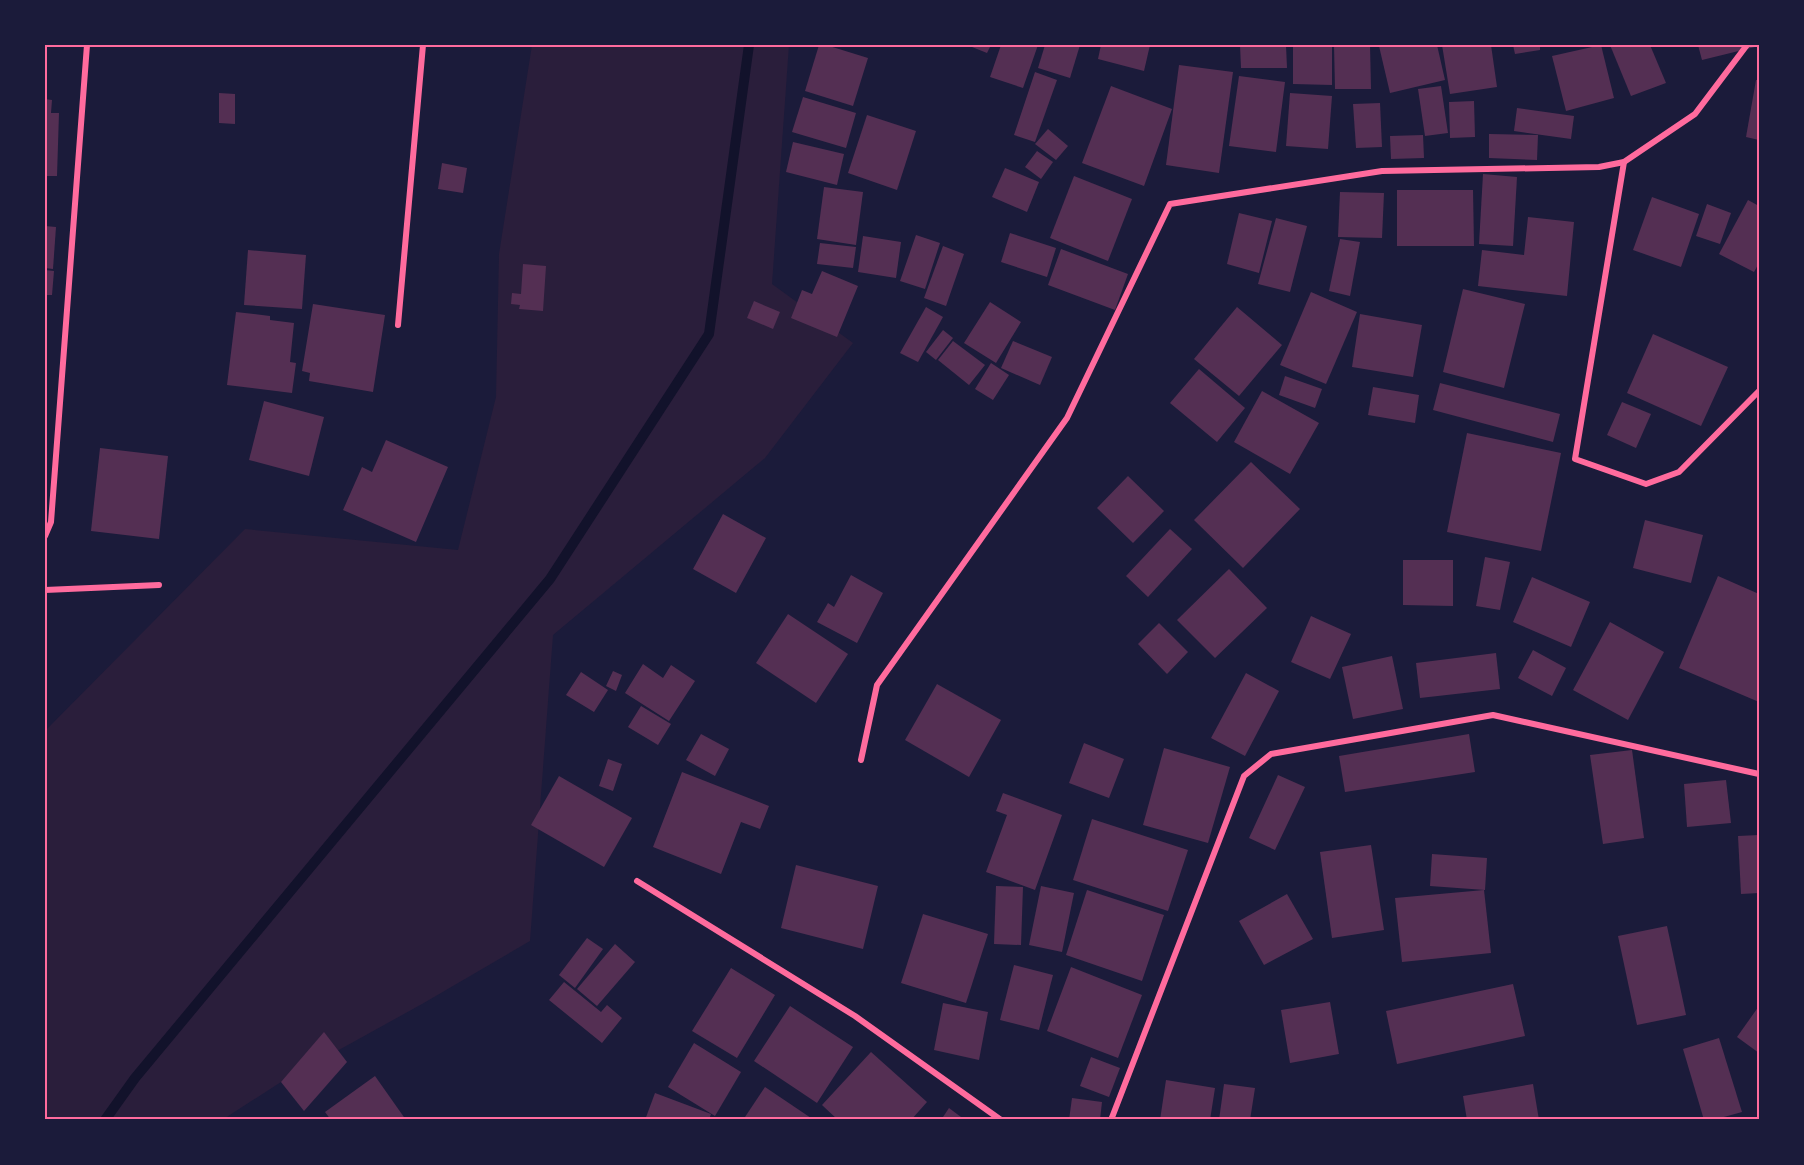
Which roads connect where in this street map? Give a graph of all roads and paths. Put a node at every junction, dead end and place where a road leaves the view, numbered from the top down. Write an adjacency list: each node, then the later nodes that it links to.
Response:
1 (87, 45): 7 (street)
2 (423, 45): 5 (street)
3 (1747, 45): 4 (street)
4 (1624, 162): 6 (street); 10 (street)
5 (398, 325)
6 (1759, 391)
7 (45, 536)
8 (159, 585): 9 (street)
9 (45, 590)
10 (861, 760)
11 (1759, 774): 14 (street)
12 (637, 881): 13 (street)
13 (1001, 1120)
14 (1111, 1120)

